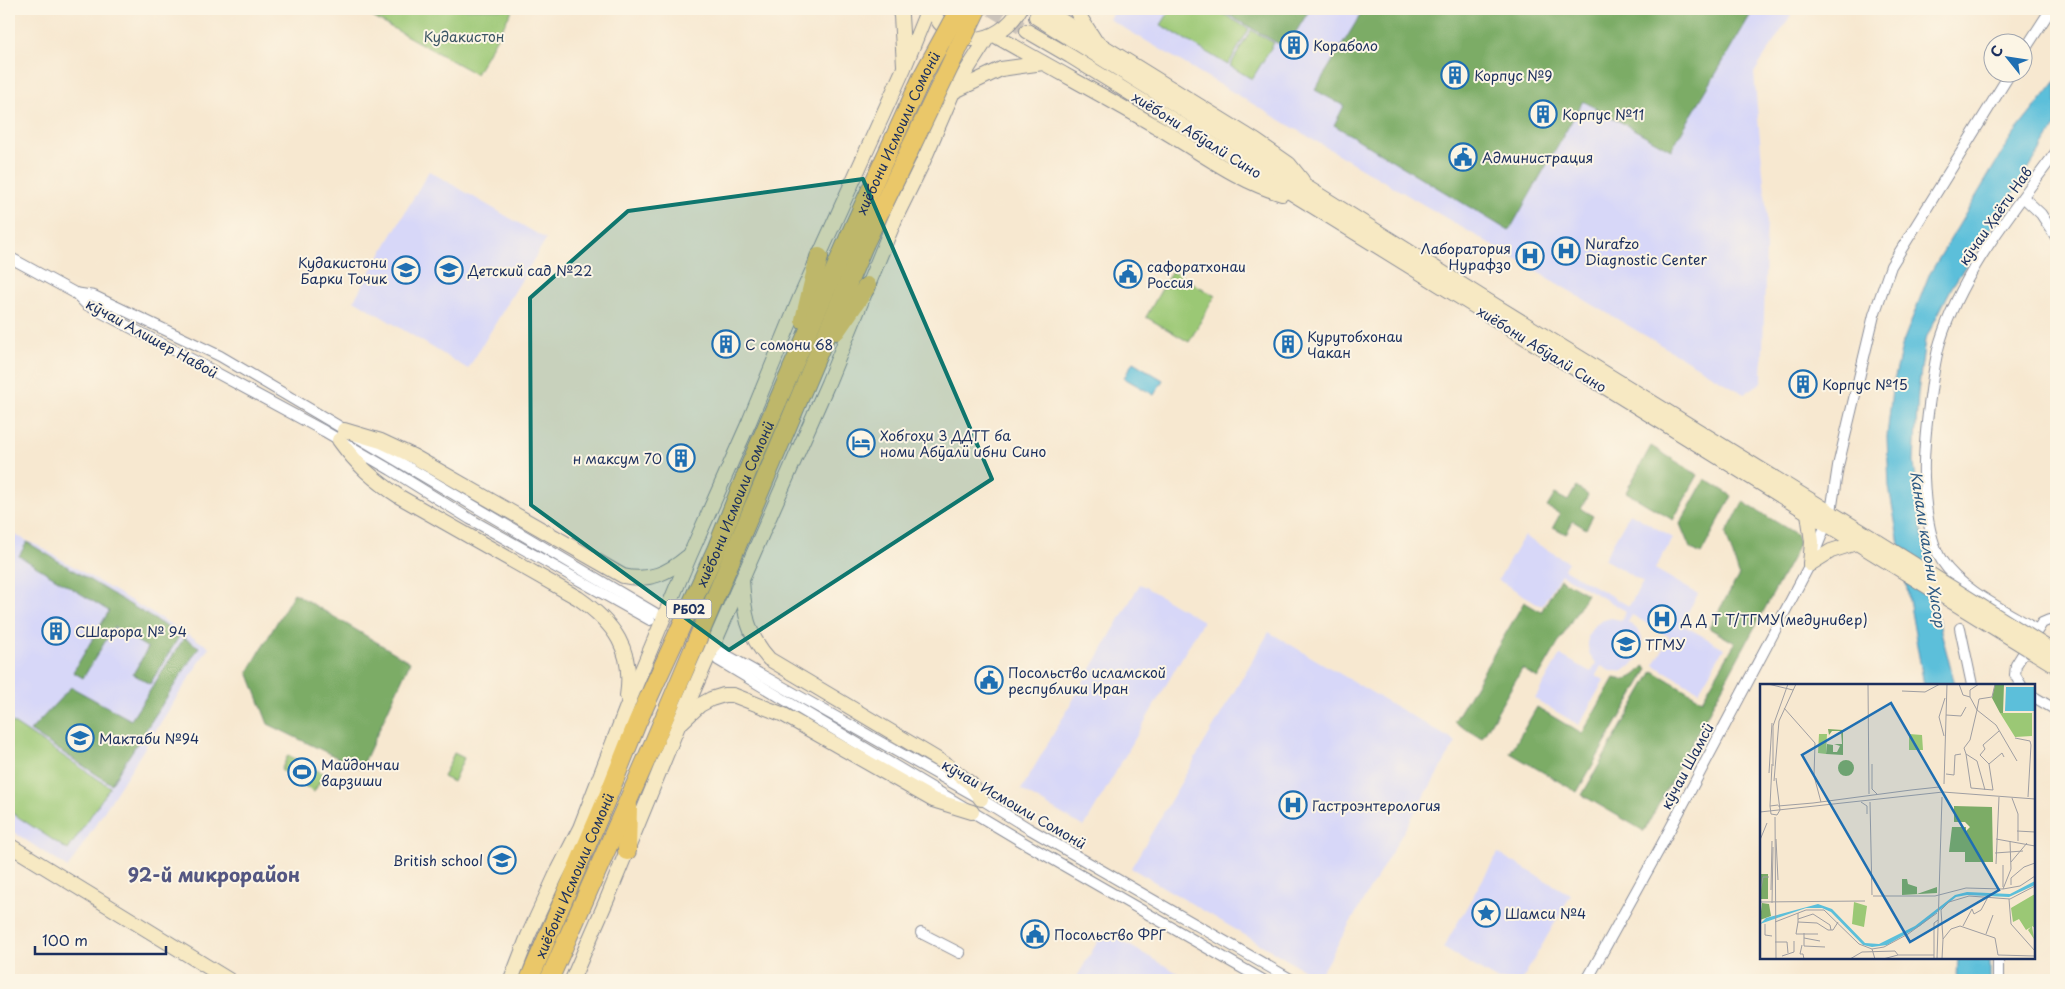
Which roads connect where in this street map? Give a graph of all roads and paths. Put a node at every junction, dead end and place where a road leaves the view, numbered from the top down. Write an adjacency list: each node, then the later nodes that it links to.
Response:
1 (899, 9): 14 (main road)
2 (930, 9): 10 (main road); 14 (main road)
3 (959, 9): 22 (highway, хиёбони Исмоили Сомонӣ, bridge)
4 (977, 9): 22 (highway, хиёбони Исмоили Сомонӣ, bridge)
5 (1020, 9): 10 (main road)
6 (1075, 9): 12 (main road)
7 (2051, 9): 11 (street)
8 (1039, 13): 12 (main road); 18 (main road, хиёбони Абӯалӣ Сино)
9 (1027, 31): 20 (main road, хиёбони Абӯалӣ Сино)
10 (991, 36): 13 (main road); 16 (main road)
11 (2032, 38)
12 (1096, 42): 18 (main road)
13 (1043, 63): 16 (main road); 20 (main road)
14 (904, 68): 24 (main road)
15 (2005, 82): 33 (street, кӯчаи Шамсӣ)
16 (953, 92): 25 (main road)
17 (2056, 152): 19 (street, кӯчаи Ҳаёти Нав)
18 (1308, 187): 33 (main road, хиёбони Абӯалӣ Сино)
19 (2023, 197): 21 (street); 40 (street, кӯчаи Ҳаёти Нав)
20 (1300, 199): 32 (main road, хиёбони Абӯалӣ Сино)
21 (2056, 237)
22 (857, 241): 28 (highway, хиёбони Исмоили Сомонӣ / РБ02); 29 (highway, хиёбони Исмоили Сомонӣ / РБ02)
23 (9, 257): 26 (street)
24 (819, 257): 28 (highway); 35 (main road)
25 (867, 286): 29 (highway); 37 (main road)
26 (75, 293): 27 (street, кӯчаи Алишер Навоӣ); 30 (street, кӯчаи Алишер Навоӣ)
27 (220, 356): 30 (street); 31 (street, кӯчаи Алишер Навоӣ)
28 (795, 362): 51 (highway, хиёбони Исмоили Сомонӣ / РБ02)
29 (814, 362): 52 (highway, хиёбони Исмоили Сомонӣ / РБ02)
30 (211, 370): 31 (street, кӯчаи Алишер Навоӣ)
31 (341, 435): 31 (street, кӯчаи Алишер Навоӣ); 35 (main road); 47 (main road)
32 (1808, 513): 33 (main road, хиёбони Абӯалӣ Сино); 36 (main road)
33 (1829, 518): 34 (main road, хиёбони Абӯалӣ Сино); 36 (street, кӯчаи Шамсӣ)
34 (1865, 543): 36 (main road); 41 (main road, хиёбони Абӯалӣ Сино, bridge); 42 (main road, хиёбони Абӯалӣ Сино, bridge)
35 (690, 555): 47 (main road)
36 (1810, 564): 70 (street, кӯчаи Шамсӣ)
37 (742, 578): 48 (main road); 53 (main road)
38 (2056, 620): 40 (street)
39 (1960, 628): 43 (street)
40 (2037, 630): 44 (street)
41 (2056, 653)
42 (2056, 666)
43 (1972, 684)
44 (2020, 684)
45 (2035, 698): 46 (street)
46 (2056, 710)
47 (624, 715): 55 (main road)
48 (678, 726): 54 (main road); 57 (main road)
49 (874, 740): 50 (street); 50 (street, кӯчаи Исмоили Сомонӣ); 53 (street, кӯчаи Исмоили Сомонӣ)
50 (868, 750): 54 (street, кӯчаи Исмоили Сомонӣ)
51 (610, 791): 55 (highway); 65 (highway, хиёбони Исмоили Сомонӣ / РБ02)
52 (628, 798): 57 (highway); 66 (highway, хиёбони Исмоили Сомонӣ / РБ02)
53 (981, 799): 58 (street, кӯчаи Исмоили Сомонӣ)
54 (972, 812): 59 (street, кӯчаи Исмоили Сомонӣ)
55 (580, 828): 64 (main road)
56 (9, 845): 63 (main road)
57 (627, 851): 67 (main road)
58 (1109, 875): 59 (street); 69 (street, кӯчаи Исмоили Сомонӣ)
59 (1102, 888): 68 (street, кӯчаи Исмоили Сомонӣ)
60 (921, 933): 61 (street)
61 (960, 953)
62 (1998, 959): 71 (street)
63 (229, 980)
64 (511, 980)
65 (529, 980)
66 (549, 980)
67 (572, 980)
68 (1263, 980)
69 (1292, 980)
70 (1587, 980)
71 (1998, 980)

